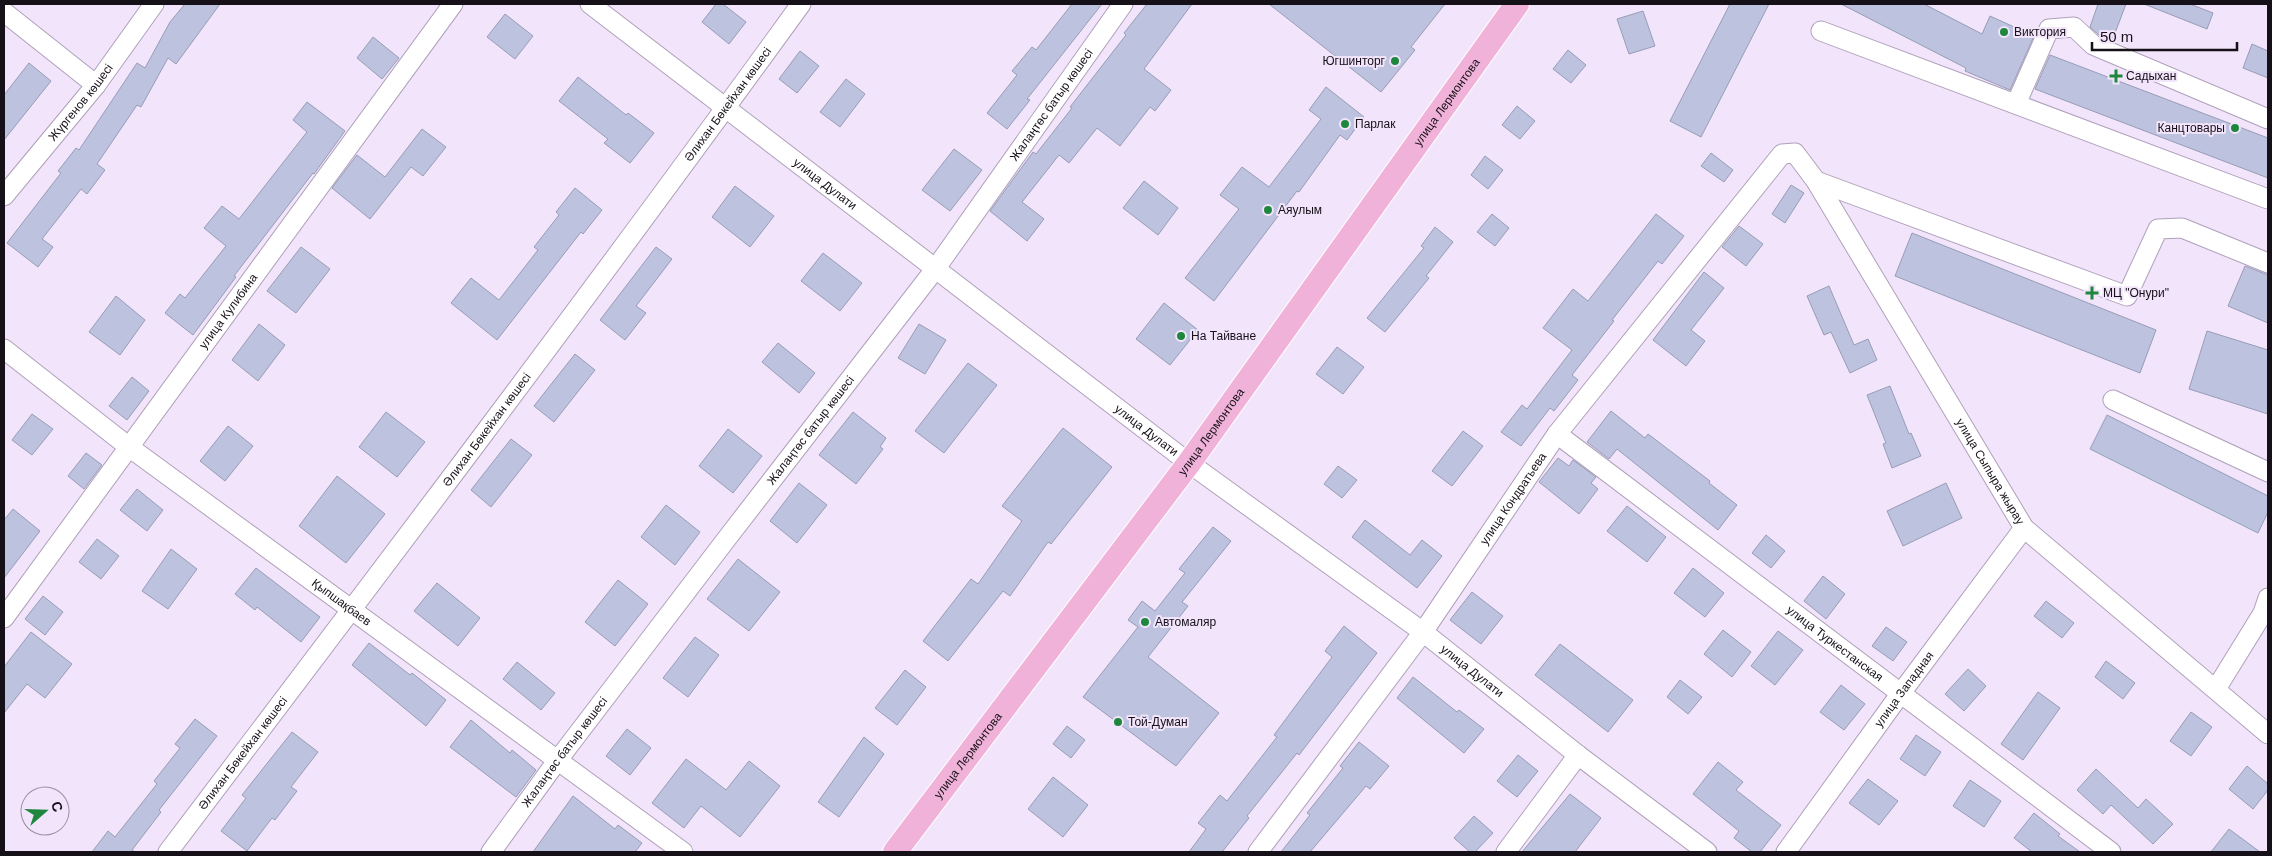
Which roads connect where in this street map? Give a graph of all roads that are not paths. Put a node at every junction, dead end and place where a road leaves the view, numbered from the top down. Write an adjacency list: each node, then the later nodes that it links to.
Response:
1 (154, 4): 9 (street, Жүргенов көшесі)
2 (454, 4): 22 (street, улица Кулибина)
3 (590, 4): 11 (street, улица Дулати)
4 (801, 4): 11 (street, Әлихан Бөкейхан көшесі)
5 (1122, 4): 18 (street, Жалаңтөс батыр көшесі)
6 (1517, 4): 23 (main road, улица Лермонтова)
7 (4, 12): 9 (street)
8 (1821, 31): 10 (street)
9 (96, 85): 15 (street, Жүргенов көшесі)
10 (2016, 104): 12 (street); 16 (street)
11 (726, 108): 18 (street, улица Дулати); 27 (street, Әлихан Бөкейхан көшесі)
12 (2268, 120)
13 (1782, 154): 14 (street, улица Сыпыра жырау); 21 (street, улица Кондратьева)
14 (1816, 181): 17 (street); 25 (street, улица Сыпыра жырау)
15 (4, 196)
16 (2268, 199)
17 (2268, 263)
18 (936, 268): 23 (street, улица Дулати); 34 (street, Жалаңтөс батыр көшесі)
19 (4, 349): 22 (street, Қыпшақбаев)
20 (2113, 400): 24 (street)
21 (1557, 434): 29 (street, улица Кондратьева); 31 (street, улица Туркестанская)
22 (129, 447): 27 (street, Қыпшақбаев); 28 (street, улица Кулибина)
23 (1189, 463): 29 (street, улица Дулати); 38 (main road, улица Лермонтова)
24 (2268, 472)
25 (2024, 528): 30 (street, улица Сыпыра жырау); 31 (street, улица Западная)
26 (2268, 598): 30 (street)
27 (352, 610): 34 (street, Қыпшақбаев); 35 (street, Әлихан Бөкейхан көшесі)
28 (4, 618)
29 (1423, 632): 33 (street, улица Дулати); 39 (street, улица Кондратьева)
30 (2216, 689): 32 (street, улица Сыпыра жырау)
31 (1901, 693): 42 (street, улица Западная); 43 (street, улица Туркестанская)
32 (2268, 734)
33 (1578, 755): 40 (street); 41 (street, улица Дулати)
34 (557, 760): 36 (street, Жалаңтөс батыр көшесі); 37 (street, Қыпшақбаев)
35 (168, 852)
36 (491, 852)
37 (683, 852)
38 (894, 852)
39 (1258, 852)
40 (1506, 852)
41 (1706, 852)
42 (1786, 852)
43 (2111, 852)

